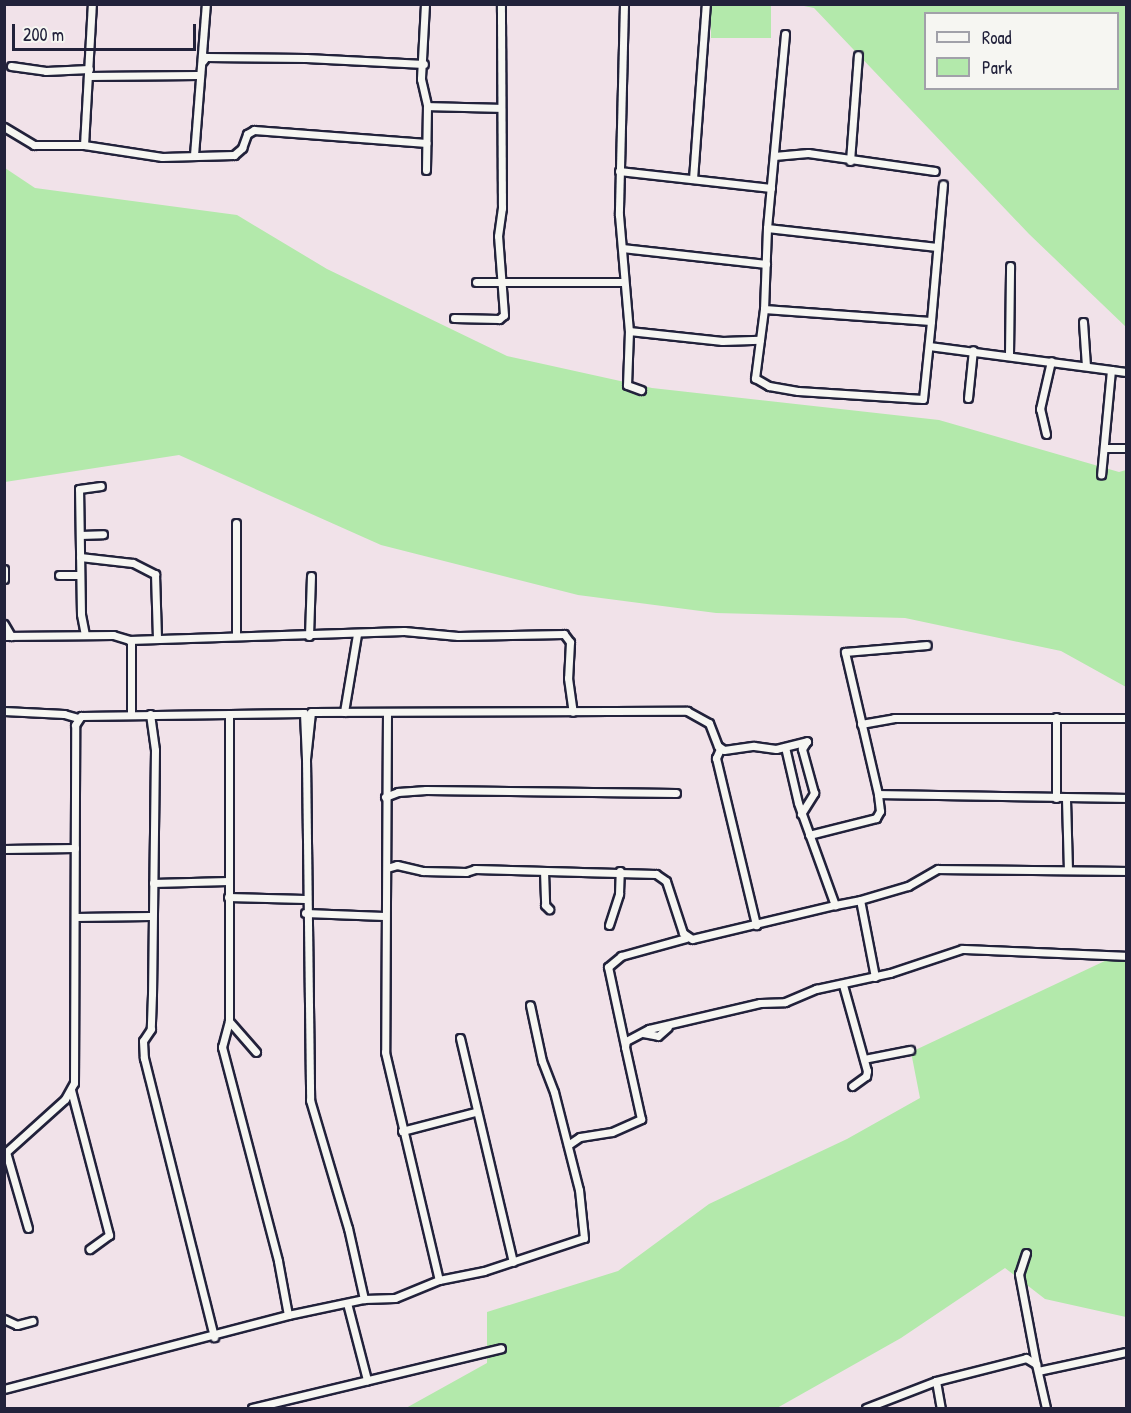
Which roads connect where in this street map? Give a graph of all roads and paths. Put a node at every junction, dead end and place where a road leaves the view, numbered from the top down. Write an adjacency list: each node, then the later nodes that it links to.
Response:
1 (92, 4): 12 (street)
2 (206, 4): 9 (street)
3 (425, 4): 10 (street)
4 (501, 4): 15 (street)
5 (624, 4): 23 (street)
6 (706, 4): 25 (street)
7 (785, 34): 20 (street)
8 (858, 55): 21 (street)
9 (203, 61): 10 (street); 13 (street)
10 (423, 64): 14 (street)
11 (11, 66): 12 (street)
12 (88, 72): 13 (street); 18 (street)
13 (198, 75): 19 (street)
14 (427, 106): 15 (street); 17 (street)
15 (501, 108): 33 (street)
16 (4, 127): 18 (street)
17 (427, 143): 19 (street); 22 (street)
18 (84, 145): 19 (street)
19 (194, 155)
20 (774, 156): 21 (street); 27 (street)
21 (850, 161): 24 (street)
22 (426, 170)
23 (619, 171): 25 (street); 30 (street)
24 (935, 171)
25 (693, 179): 27 (street)
26 (942, 185): 29 (street)
27 (771, 188): 28 (street)
28 (767, 228): 29 (street); 31 (street)
29 (937, 247): 38 (street)
30 (622, 248): 31 (street); 35 (street)
31 (766, 264): 36 (street)
32 (1010, 266): 44 (street)
33 (503, 281): 34 (street); 35 (street); 37 (street)
34 (476, 282)
35 (624, 282): 40 (street)
36 (765, 309): 38 (street); 41 (street)
37 (454, 318)
38 (931, 321): 42 (street)
39 (1083, 322): 46 (street)
40 (629, 331): 41 (street); 49 (street)
41 (760, 340): 42 (street)
42 (929, 346): 43 (street)
43 (974, 350): 44 (street); 50 (street)
44 (1009, 354): 45 (street)
45 (1051, 361): 46 (street); 51 (street)
46 (1086, 366): 47 (street)
47 (1111, 370): 48 (street); 52 (street)
48 (1126, 372)
49 (641, 390)
50 (968, 398)
51 (1046, 434)
52 (1104, 448): 53 (street); 54 (street)
53 (1126, 448)
54 (1101, 475)
55 (101, 486): 58 (street)
56 (236, 523): 70 (street)
57 (103, 534): 58 (street)
58 (80, 535): 59 (street)
59 (80, 557): 62 (street); 69 (street)
60 (4, 569): 64 (street)
61 (59, 575): 62 (street)
62 (80, 575): 67 (street)
63 (311, 576): 71 (street)
64 (4, 579)
65 (4, 624): 68 (street)
66 (357, 634): 71 (street); 75 (street); 77 (street)
67 (85, 635): 68 (street); 72 (street)
68 (8, 636)
69 (157, 636): 70 (street); 72 (street)
70 (236, 636): 71 (street)
71 (309, 636)
72 (131, 639): 78 (street)
73 (927, 645): 84 (street)
74 (4, 711): 82 (street)
75 (344, 712): 76 (street); 88 (street)
76 (387, 712): 77 (street); 92 (street)
77 (573, 712): 86 (street)
78 (131, 714): 79 (street); 82 (street)
79 (150, 714): 80 (street); 106 (street)
80 (229, 714): 88 (street); 105 (street)
81 (1056, 717): 83 (street); 84 (street); 93 (street)
82 (78, 718): 99 (street)
83 (1126, 718)
84 (861, 724): 91 (street)
85 (787, 746): 87 (street); 89 (street); 96 (street)
86 (720, 749): 87 (street); 117 (street)
87 (776, 749): 89 (street)
88 (306, 759): 108 (street)
89 (786, 759): 96 (street)
90 (676, 793): 92 (street)
91 (878, 794): 93 (street); 97 (street)
92 (385, 797): 100 (street)
93 (1056, 798): 95 (street)
94 (1126, 798): 95 (street)
95 (1066, 799): 101 (street)
96 (801, 814): 97 (street)
97 (809, 835): 110 (street)
98 (5, 848): 99 (street)
99 (75, 848): 115 (street)
100 (387, 868): 102 (street); 114 (street)
101 (1068, 870): 104 (street); 109 (street)
102 (544, 871): 103 (street); 111 (street)
103 (620, 871): 116 (street); 118 (street)
104 (1126, 871)
105 (228, 881): 106 (street); 107 (street)
106 (153, 883): 113 (street)
107 (228, 897): 108 (street); 123 (street)
108 (305, 899): 112 (street)
109 (860, 900): 110 (street); 120 (street)
110 (835, 905): 117 (street)
111 (549, 909)
112 (305, 913): 114 (street); 140 (street)
113 (150, 916): 115 (street); 145 (street)
114 (384, 916): 132 (street)
115 (75, 917): 130 (street)
116 (609, 925)
117 (756, 925): 118 (street)
118 (686, 938): 125 (street)
119 (1126, 956): 120 (street)
120 (875, 977): 121 (street)
121 (843, 984): 125 (street); 128 (street)
122 (530, 1005): 133 (street)
123 (229, 1021): 127 (street); 142 (street)
124 (460, 1038): 131 (street)
125 (625, 1047): 133 (street)
126 (910, 1050): 128 (street)
127 (256, 1052)
128 (864, 1059): 129 (street)
129 (852, 1086)
130 (71, 1090): 134 (street); 136 (street)
131 (475, 1112): 132 (street); 138 (street)
132 (402, 1131): 139 (street)
133 (568, 1145): 138 (street)
134 (5, 1153): 135 (street)
135 (28, 1228)
136 (90, 1249)
137 (1026, 1252): 148 (street)
138 (513, 1262): 139 (street)
139 (439, 1280): 140 (street)
140 (364, 1299): 141 (street)
141 (347, 1303): 142 (street); 149 (street)
142 (288, 1315): 145 (street)
143 (4, 1319): 144 (street)
144 (32, 1321)
145 (214, 1337): 151 (street)
146 (501, 1348): 149 (street)
147 (1126, 1352): 148 (street)
148 (1037, 1368): 150 (street); 155 (street)
149 (367, 1380): 152 (street)
150 (936, 1381): 153 (street); 154 (street)
151 (4, 1389)
152 (252, 1408)
153 (866, 1408)
154 (941, 1408)
155 (1046, 1408)

